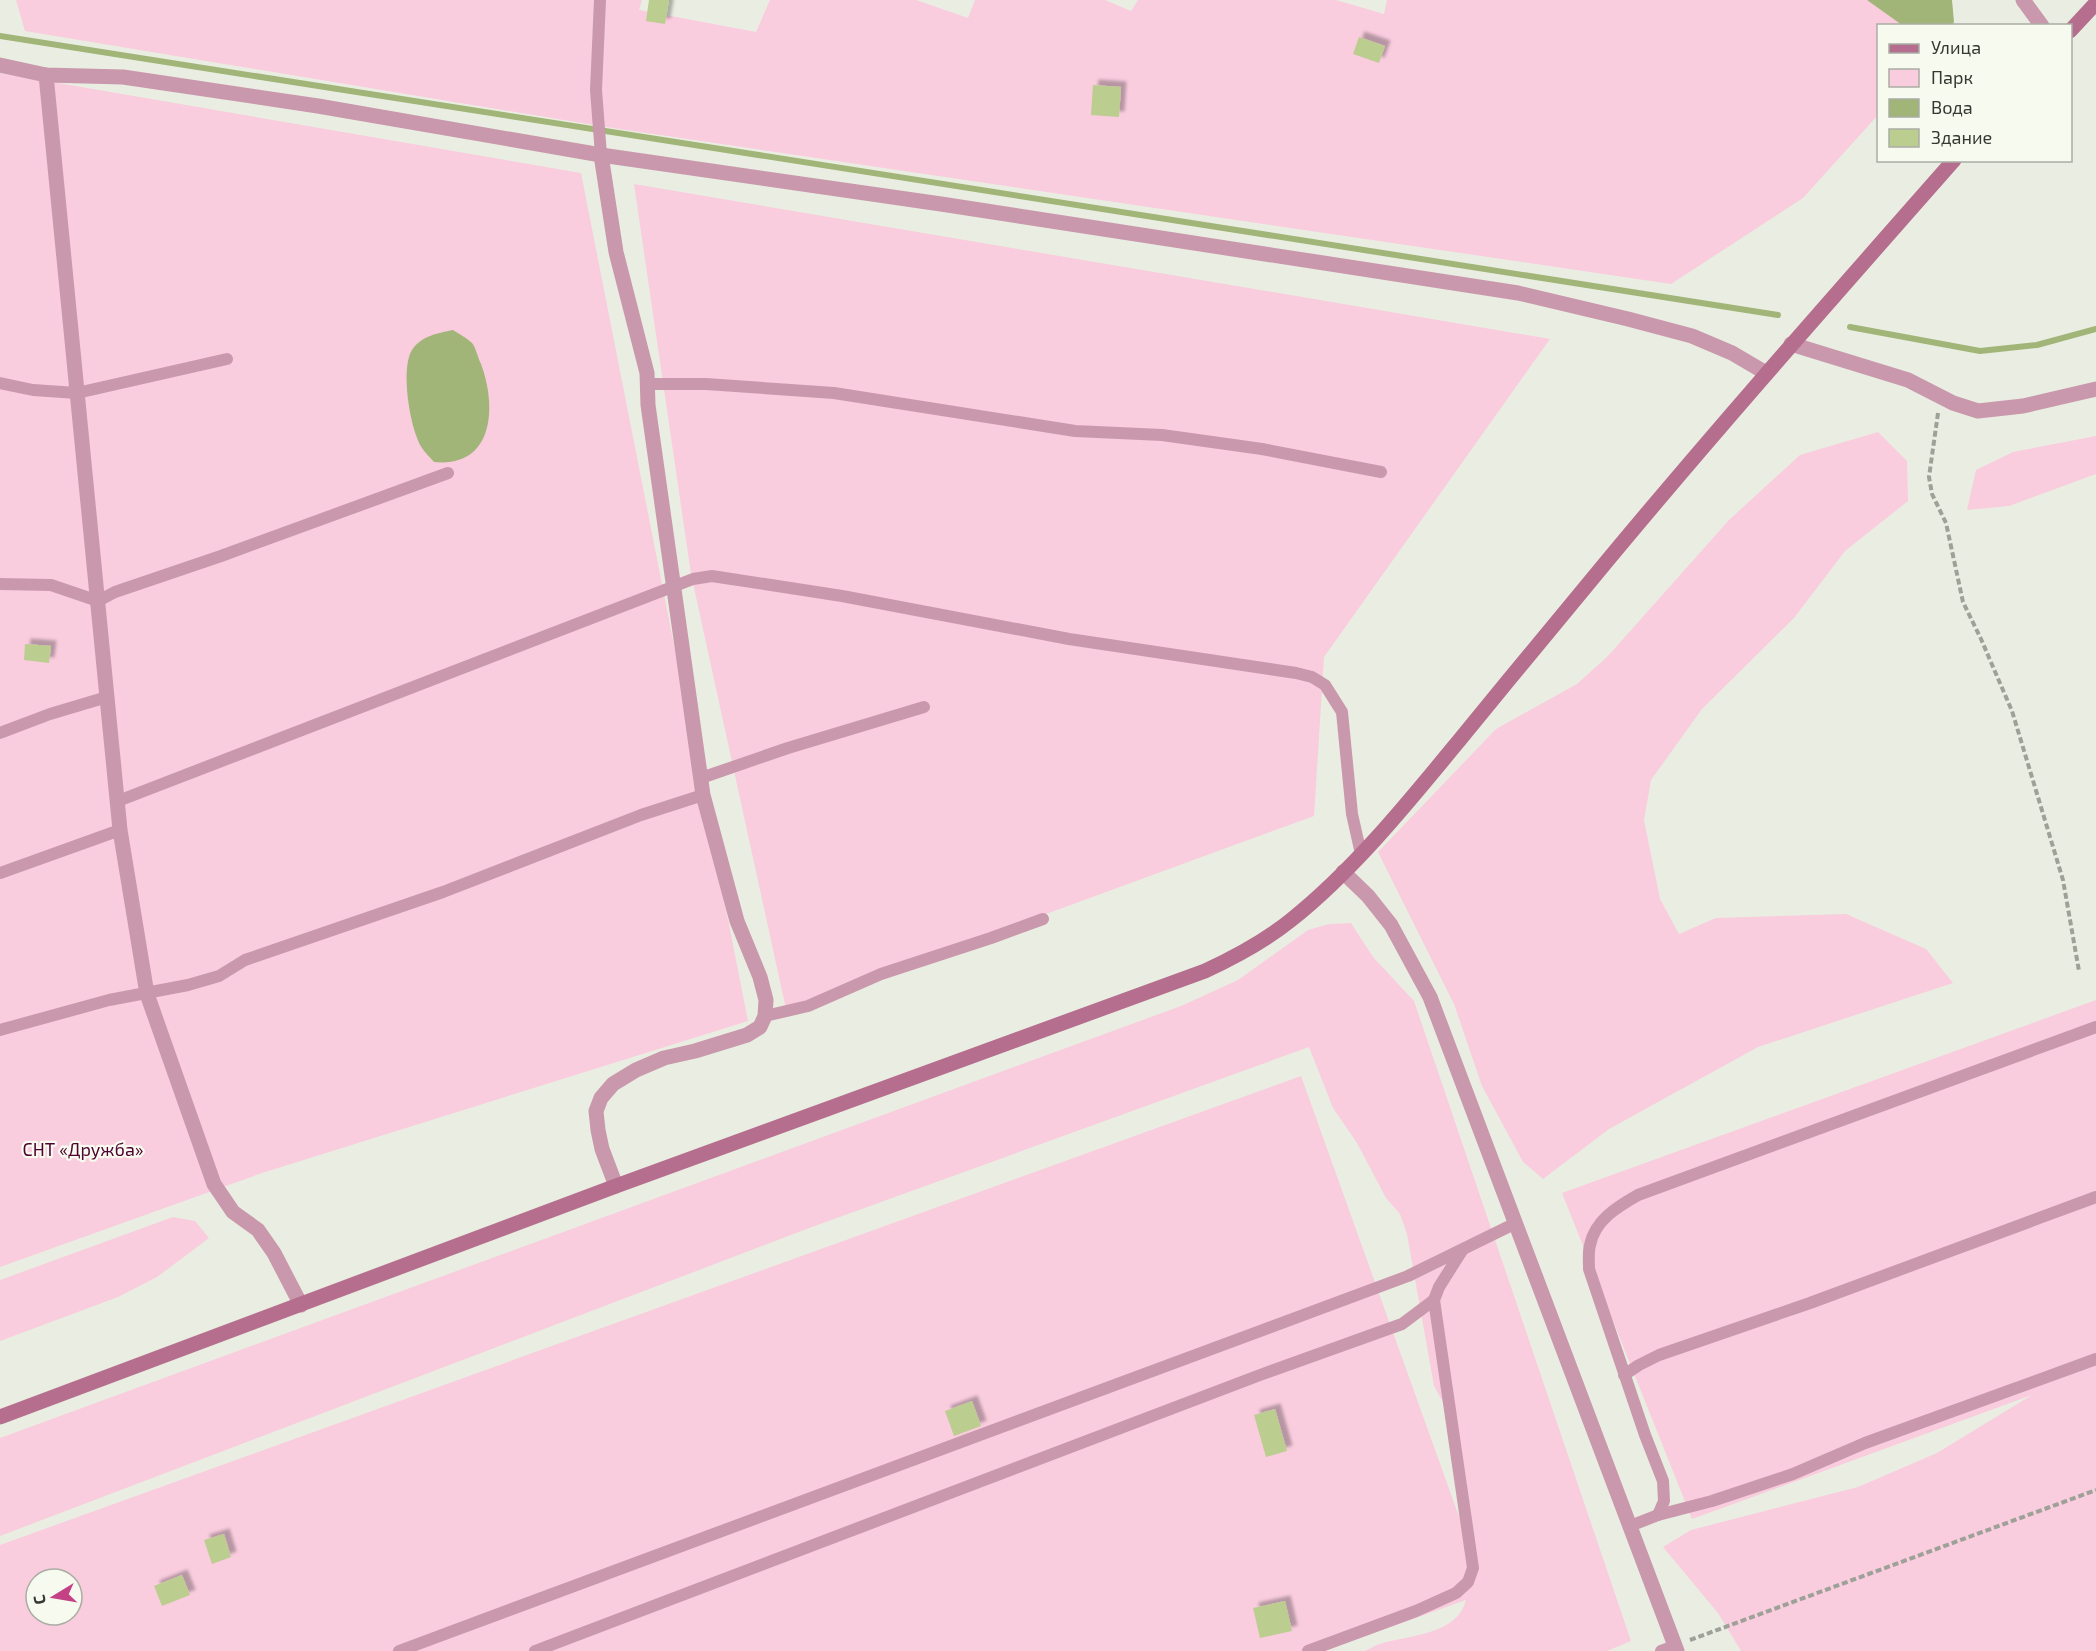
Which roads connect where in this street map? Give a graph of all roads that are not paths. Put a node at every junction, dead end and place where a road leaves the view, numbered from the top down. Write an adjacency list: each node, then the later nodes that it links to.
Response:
1 (600, 0): 8 (lane)
2 (2023, 0): 4 (street)
3 (2096, 3): 5 (street)
4 (2041, 24)
5 (2072, 29)
6 (0, 65): 7 (street)
7 (46, 75): 8 (street); 16 (street)
8 (601, 150): 12 (street); 14 (street)
9 (1952, 162): 10 (street)
10 (1791, 344): 12 (street); 15 (street)
11 (227, 359): 16 (lane)
12 (1766, 373): 29 (street)
13 (0, 383): 16 (lane)
14 (647, 384): 17 (lane); 20 (street)
15 (2096, 389)
16 (77, 393): 21 (street)
17 (1381, 472)
18 (448, 473): 21 (lane)
19 (0, 584): 21 (lane)
20 (674, 587): 25 (street); 27 (lane); 29 (lane)
21 (98, 601): 22 (street)
22 (107, 697): 24 (lane); 27 (street)
23 (924, 708): 25 (lane)
24 (0, 733)
25 (701, 778): 26 (street)
26 (703, 795): 33 (lane); 34 (street)
27 (118, 801): 28 (street)
28 (120, 830): 31 (lane); 33 (street)
29 (1361, 854): 30 (street)
30 (1343, 872): 37 (street); 39 (street)
31 (0, 873)
32 (1044, 918): 34 (lane)
33 (147, 994): 36 (lane); 42 (street)
34 (765, 1016): 37 (street)
35 (2096, 1026): 44 (lane)
36 (0, 1030)
37 (616, 1185): 42 (street)
38 (2096, 1197): 44 (lane)
39 (1516, 1223): 40 (lane); 47 (street)
40 (1463, 1249): 41 (lane); 49 (lane)
41 (1434, 1300): 50 (lane); 51 (lane)
42 (301, 1305): 45 (street)
43 (2096, 1359): 46 (lane)
44 (1624, 1375): 46 (lane)
45 (0, 1417)
46 (1658, 1515): 47 (lane)
47 (1630, 1526): 48 (street)
48 (1671, 1649)
49 (399, 1651)
50 (535, 1651)
51 (1308, 1651)

